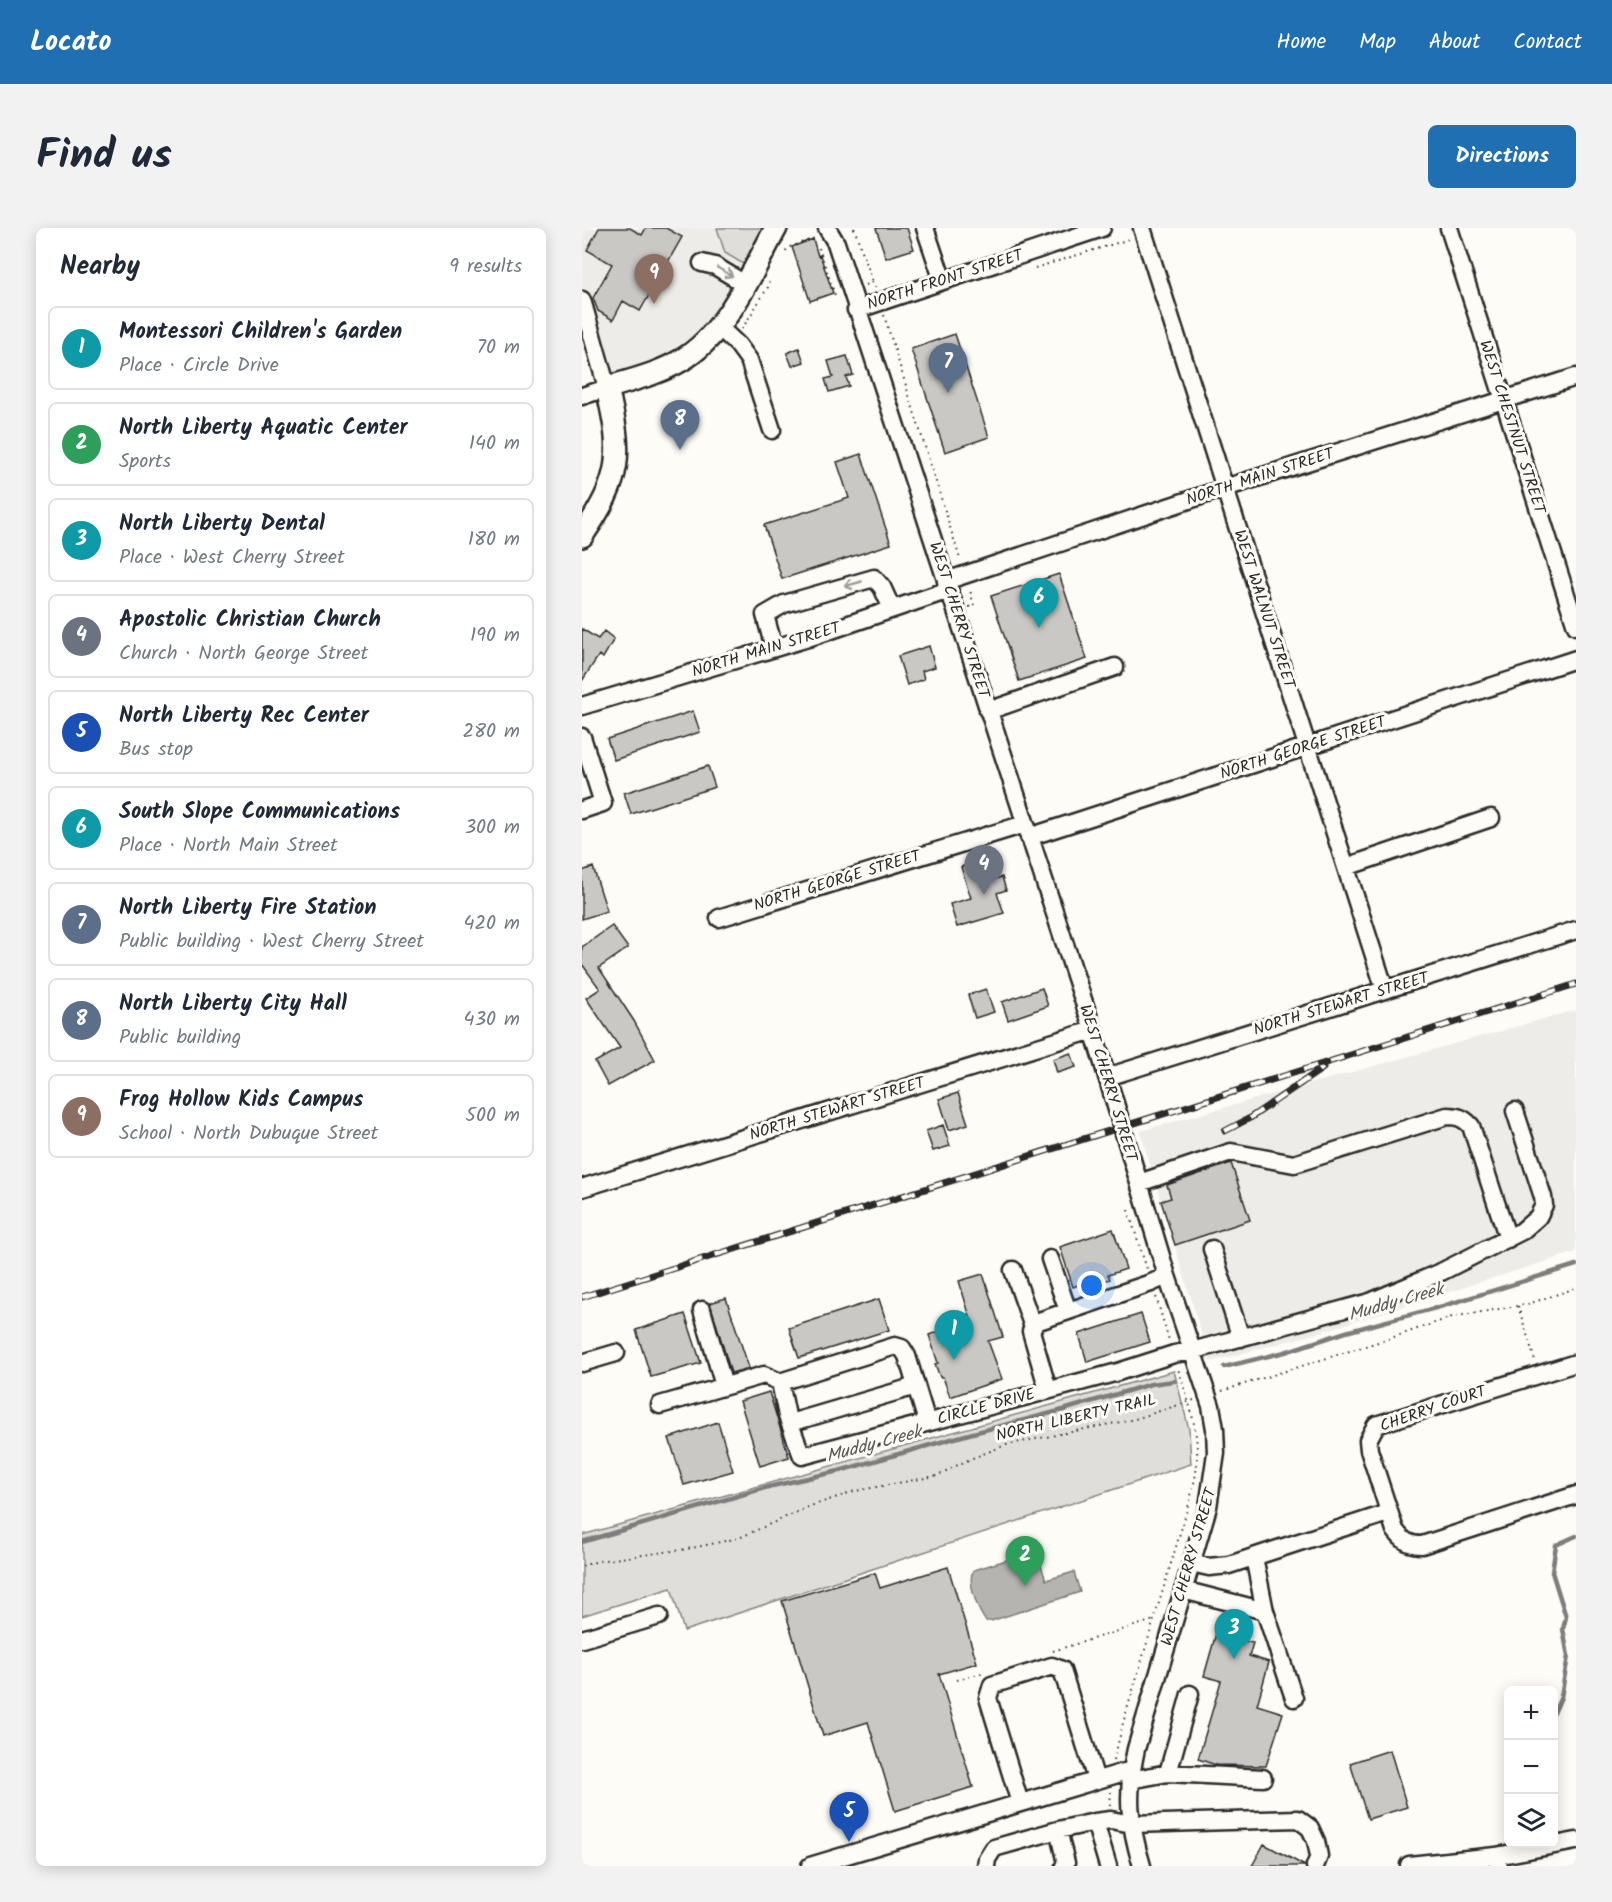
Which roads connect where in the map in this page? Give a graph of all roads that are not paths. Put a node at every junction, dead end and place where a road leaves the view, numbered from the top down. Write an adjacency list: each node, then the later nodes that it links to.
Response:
1 (776, 228): 9 (main road)
2 (926, 228): 8 (street)
3 (1102, 228): 8 (street, NORTH FRONT STREET)
4 (1142, 228): 18 (street, WEST WALNUT STREET)
5 (1449, 228): 16 (street, WEST CHESTNUT STREET)
6 (821, 233): 11 (street, WEST CHERRY STREET)
7 (702, 263): 9 (street, one-way to 9)
8 (943, 281): 11 (street, NORTH FRONT STREET)
9 (745, 284): 12 (main road)
10 (582, 300): 14 (street)
11 (856, 310): 20 (street, WEST CHERRY STREET)
12 (725, 333): 14 (main road); 17 (street)
13 (1576, 377): 16 (street, NORTH MAIN STREET)
14 (607, 388): 15 (street); 19 (main road)
15 (582, 396)
16 (1504, 400): 18 (street, NORTH MAIN STREET); 22 (street, WEST CHESTNUT STREET)
17 (772, 430)
18 (1225, 488): 20 (street, NORTH MAIN STREET); 29 (street, WEST WALNUT STREET)
19 (582, 536)
20 (947, 586): 21 (street, NORTH MAIN STREET); 27 (street, WEST CHERRY STREET)
21 (892, 609): 23 (street, NORTH MAIN STREET); 23 (street, one-way to 23)
22 (1576, 626)
23 (774, 648): 26 (street, NORTH MAIN STREET)
24 (1576, 659): 29 (street, NORTH GEORGE STREET)
25 (1114, 667): 27 (street)
26 (582, 706)
27 (988, 711): 33 (street, WEST CHERRY STREET)
28 (582, 736): 30 (street)
29 (1307, 746): 33 (street, NORTH GEORGE STREET); 34 (street, WEST WALNUT STREET)
30 (586, 761): 31 (street)
31 (582, 810)
32 (1491, 818): 34 (street)
33 (1027, 830): 35 (street, NORTH GEORGE STREET); 38 (street, WEST CHERRY STREET)
34 (1346, 867): 37 (street, WEST WALNUT STREET)
35 (718, 918)
36 (1576, 930): 37 (street, NORTH STEWART STREET)
37 (1385, 990): 39 (street, NORTH STEWART STREET)
38 (1093, 1030): 39 (street, WEST CHERRY STREET); 42 (street, NORTH STEWART STREET)
39 (1107, 1077): 41 (street, WEST CHERRY STREET)
40 (1515, 1111): 43 (street, CIRCLE DRIVE)
41 (1139, 1183): 43 (street); 47 (street, WEST CHERRY STREET)
42 (582, 1188)
43 (1508, 1239): 51 (street, CIRCLE DRIVE)
44 (1212, 1249): 51 (street)
45 (1050, 1259): 49 (street)
46 (1013, 1270): 50 (street)
47 (1167, 1276): 49 (street); 52 (street, WEST CHERRY STREET)
48 (702, 1310): 57 (street)
49 (1068, 1311): 50 (street)
50 (1033, 1327): 59 (street)
51 (1241, 1338): 52 (street, CIRCLE DRIVE)
52 (1192, 1351): 59 (street, CIRCLE DRIVE); 66 (street, WEST CHERRY STREET)
53 (616, 1353): 54 (street)
54 (582, 1363)
55 (1576, 1363): 64 (street, CHERRY COURT)
56 (780, 1382): 57 (street); 58 (street); 62 (street, CIRCLE DRIVE)
57 (724, 1386): 60 (street)
58 (916, 1386): 61 (street); 62 (street)
59 (1048, 1390): 61 (street, CIRCLE DRIVE)
60 (660, 1405)
61 (927, 1422): 62 (street, CIRCLE DRIVE)
62 (790, 1423)
63 (1576, 1495): 64 (street, CHERRY COURT)
64 (1388, 1513): 65 (street)
65 (1254, 1557): 66 (street); 68 (street)
66 (1191, 1563): 67 (street, WEST CHERRY STREET)
67 (1183, 1590): 68 (street); 74 (street, WEST CHERRY STREET)
68 (1265, 1611): 72 (street)
69 (659, 1616): 70 (street)
70 (582, 1640)
71 (1190, 1694): 73 (street)
72 (1294, 1698)
73 (1168, 1773): 74 (street); 76 (street)
74 (1131, 1775): 75 (street); 79 (street, WEST CHERRY STREET)
75 (1104, 1778): 77 (street); 77 (street)
76 (1263, 1778)
77 (1020, 1803): 84 (street)
78 (1103, 1821): 79 (street); 80 (street); 87 (street)
79 (1132, 1824): 88 (street, WEST CHERRY STREET); 89 (street)
80 (1058, 1830): 85 (street); 86 (street)
81 (1576, 1841): 82 (street)
82 (1497, 1861): 83 (street)
83 (1409, 1865)
84 (810, 1866)
85 (986, 1866)
86 (1064, 1866)
87 (1108, 1866)
88 (1142, 1866)
89 (1315, 1866)

